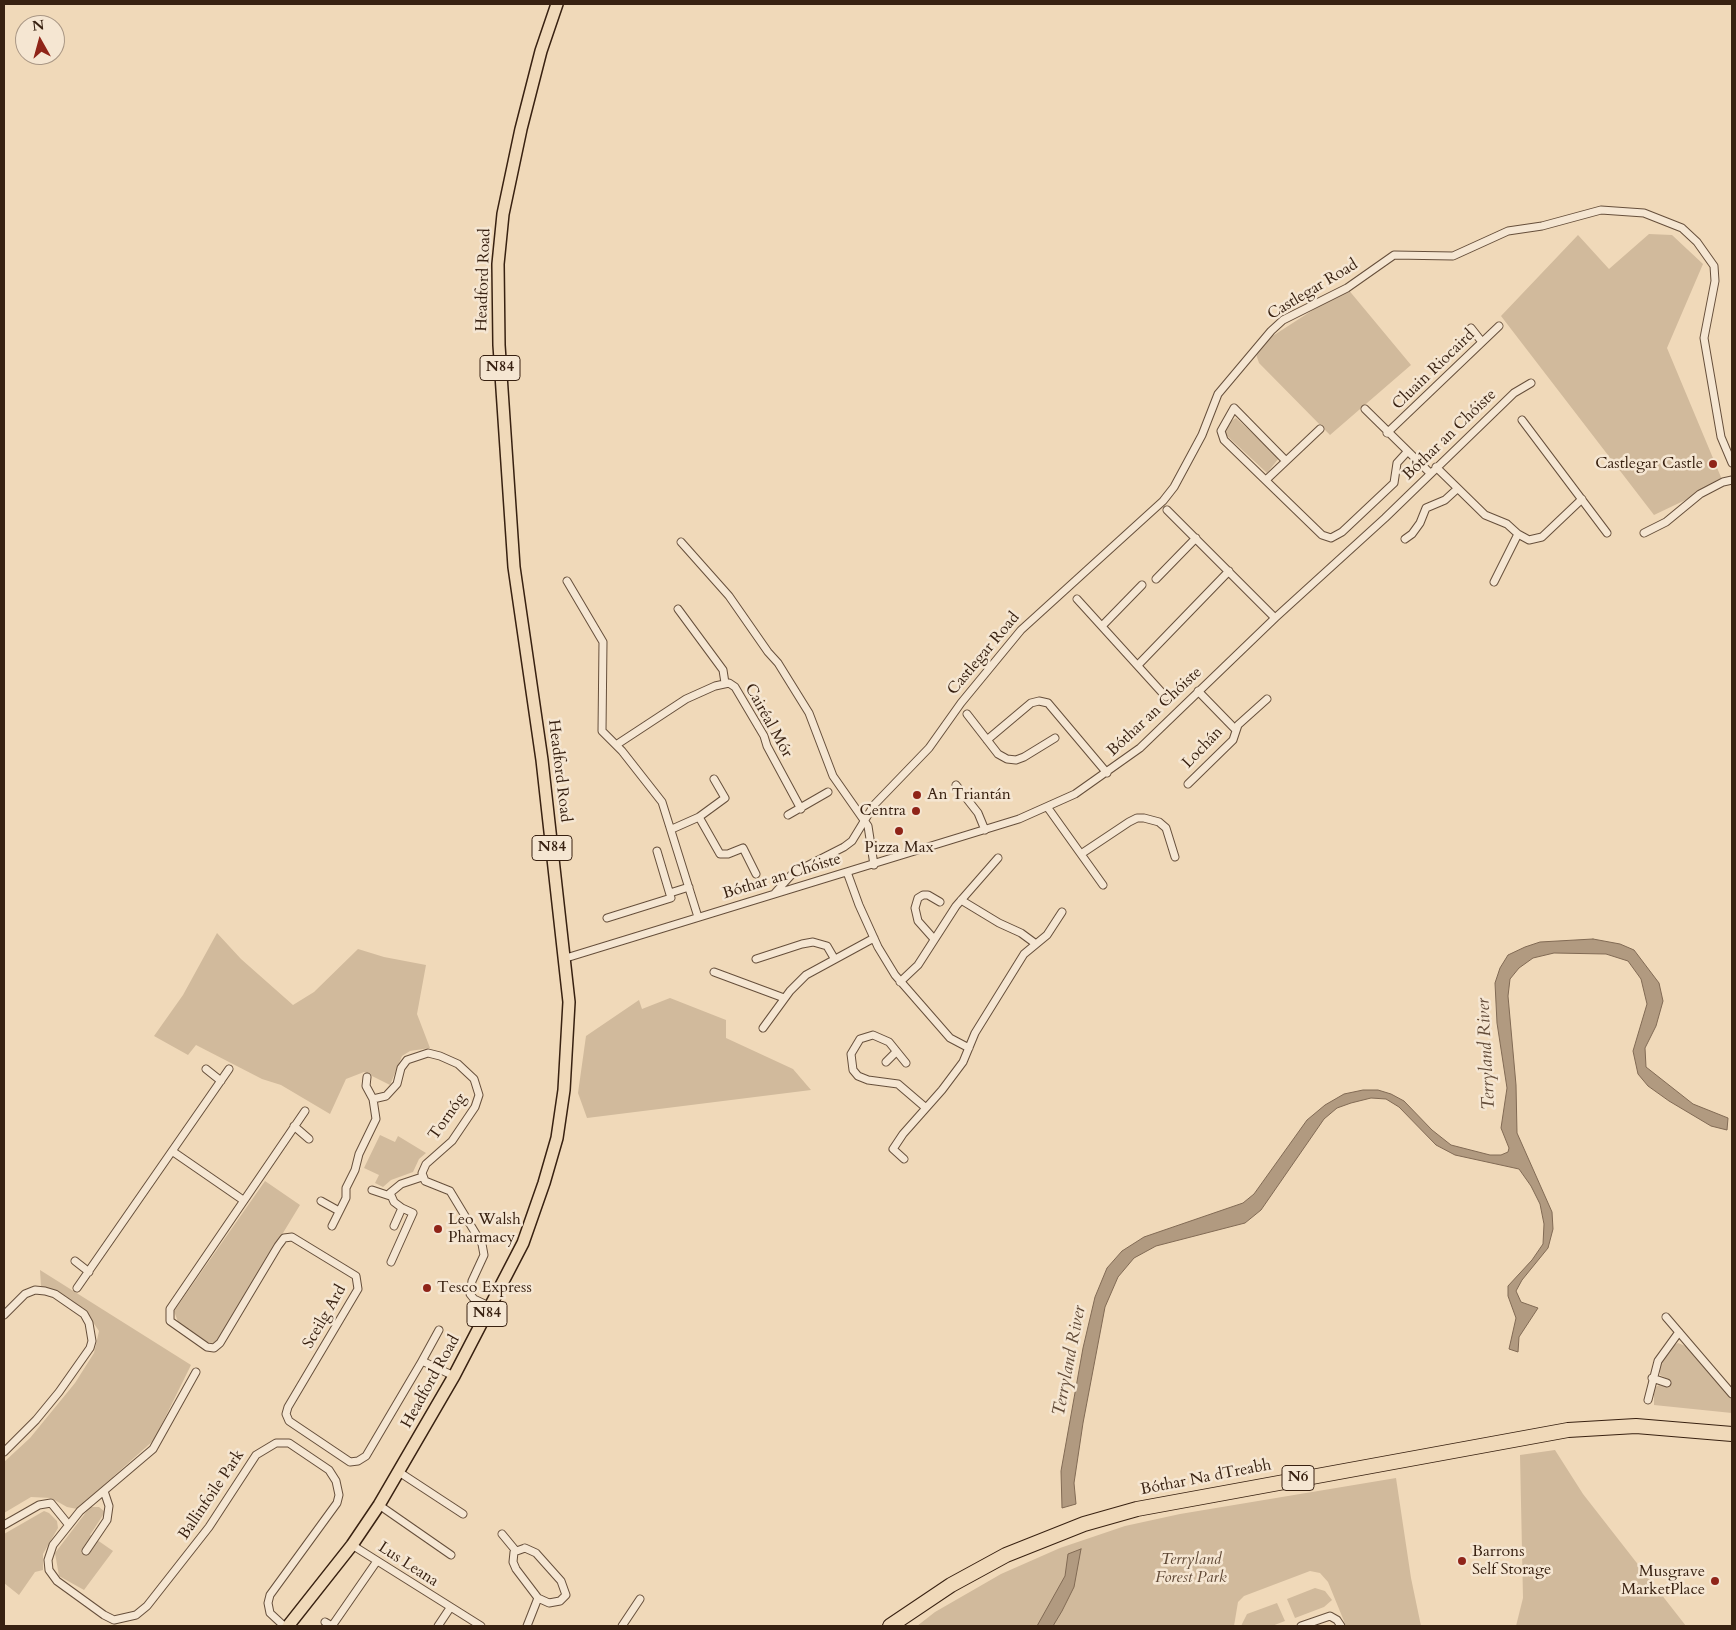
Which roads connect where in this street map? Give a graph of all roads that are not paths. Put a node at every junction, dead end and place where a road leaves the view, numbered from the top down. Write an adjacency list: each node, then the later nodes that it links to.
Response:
1 (557, 4): 76 (main road, Headford Road / N84)
2 (1499, 326): 4 (street, Cluain Riocaird)
3 (1471, 328): 4 (street)
4 (1482, 342): 9 (street, Cluain Riocaird)
5 (1531, 382): 13 (street, Bóthar an Chóiste)
6 (1365, 409): 9 (street, Cluain Riocaird)
7 (1522, 420): 18 (street)
8 (1320, 429): 11 (street)
9 (1388, 433): 10 (street, Cluain Riocaird)
10 (1407, 452): 14 (street, Cluain Riocaird); 15 (street)
11 (1286, 461): 15 (street); 15 (street)
12 (1732, 463): 54 (street, Castlegar Road)
13 (1436, 467): 14 (street, Bóthar an Chóiste); 17 (street)
14 (1430, 473): 33 (street, Bóthar an Chóiste)
15 (1266, 480)
16 (1732, 480): 22 (street)
17 (1458, 489): 21 (street); 24 (street)
18 (1582, 499): 20 (street); 21 (street)
19 (1166, 510): 23 (street)
20 (1608, 533)
21 (1518, 534): 29 (street)
22 (1644, 534)
23 (1196, 538): 26 (street); 27 (street)
24 (1405, 539)
25 (681, 542): 54 (street)
26 (1229, 571): 33 (street); 35 (street)
27 (1156, 579)
28 (567, 581): 44 (street)
29 (1494, 582)
30 (1142, 585): 34 (street)
31 (1077, 599): 34 (street)
32 (678, 609): 36 (street)
33 (1275, 618): 37 (street, Bóthar an Chóiste)
34 (1102, 626): 35 (street)
35 (1138, 665): 38 (street)
36 (724, 683): 44 (street, Cairéal Mór); 51 (street, Cairéal Mór)
37 (1198, 691): 41 (street, Lochán); 45 (street, Bóthar an Chóiste)
38 (1166, 697)
39 (1267, 699): 41 (street, Lochán)
40 (967, 714): 43 (street)
41 (1236, 730): 47 (street, Lochán)
42 (1055, 738): 43 (street)
43 (987, 740): 45 (street)
44 (616, 745): 55 (street)
45 (1107, 773): 50 (street, Bóthar an Chóiste)
46 (714, 779): 53 (street)
47 (1188, 784)
48 (956, 785): 56 (street)
49 (828, 792): 51 (street)
50 (1048, 808): 56 (street, Bóthar an Chóiste); 58 (street)
51 (801, 809): 52 (street)
52 (788, 816)
53 (699, 817): 55 (street); 63 (street)
54 (865, 820): 61 (street); 67 (street, Castlegar Road)
55 (672, 828): 65 (street)
56 (984, 830): 61 (street, Bóthar an Chóiste)
57 (657, 851): 66 (street)
58 (1081, 854): 59 (street); 64 (street)
59 (1175, 857)
60 (998, 858): 68 (street)
61 (874, 865): 62 (street, Bóthar an Chóiste)
62 (847, 872): 67 (street, Bóthar an Chóiste); 73 (street)
63 (756, 874)
64 (1103, 884)
65 (689, 887): 66 (street); 71 (street)
66 (670, 893): 72 (street)
67 (775, 893): 71 (street, Bóthar an Chóiste)
68 (961, 900): 74 (street); 75 (street)
69 (940, 902): 74 (street)
70 (1062, 912): 75 (street)
71 (698, 917): 76 (street, Bóthar an Chóiste)
72 (607, 918)
73 (874, 938): 77 (street); 80 (street)
74 (934, 939): 80 (street)
75 (1036, 944): 83 (street)
76 (566, 958): 111 (main road, Headford Road / N84)
77 (834, 958): 78 (street); 81 (street)
78 (756, 959)
79 (714, 972): 81 (street)
80 (900, 982): 83 (street)
81 (784, 998): 82 (street)
82 (764, 1028)
83 (969, 1048): 92 (street)
84 (896, 1052): 85 (street); 86 (street); 92 (street)
85 (886, 1062)
86 (906, 1063)
87 (206, 1069): 90 (street)
88 (229, 1069): 90 (street)
89 (367, 1078): 91 (street)
90 (220, 1081): 96 (street)
91 (373, 1099): 98 (street, Tornóg); 104 (street)
92 (926, 1108): 97 (street)
93 (305, 1110): 94 (street, Sceilg Ard)
94 (294, 1126): 95 (street); 101 (street, Sceilg Ard)
95 (309, 1139)
96 (172, 1151): 101 (street); 109 (street)
97 (904, 1159)
98 (422, 1177): 100 (street); 111 (street)
99 (372, 1190): 100 (street)
100 (390, 1196): 103 (street)
101 (243, 1200): 116 (street, Sceilg Ard)
102 (322, 1201): 104 (street)
103 (402, 1208): 106 (street); 108 (street)
104 (339, 1211): 105 (street)
105 (332, 1226)
106 (394, 1226)
107 (75, 1261): 109 (street)
108 (391, 1262)
109 (89, 1272): 110 (street)
110 (78, 1288)
111 (491, 1307): 118 (main road, Headford Road / N84)
112 (4, 1315): 124 (street)
113 (1666, 1317): 115 (street)
114 (439, 1330): 116 (street, Sceilg Ard)
115 (1679, 1332): 119 (street); 121 (street)
116 (422, 1361): 118 (street)
117 (196, 1372): 126 (street, Ballinfoile Park)
118 (454, 1376): 125 (main road, Headford Road / N84)
119 (1652, 1378): 120 (street); 122 (street)
120 (1667, 1383)
121 (1732, 1394)
122 (1648, 1400)
123 (1732, 1434): 147 (highway, Bóthar Na dTreabh / N6)
124 (4, 1452)
125 (399, 1472): 127 (main road, Headford Road / N84); 128 (street)
126 (104, 1491): 129 (street, Ballinfoile Park); 133 (street)
127 (378, 1505): 132 (main road, Headford Road / N84); 135 (street)
128 (463, 1514)
129 (68, 1524): 130 (street); 142 (street, Ballinfoile Park)
130 (4, 1526)
131 (502, 1534): 134 (street)
132 (352, 1544): 136 (street, Lus Leana); 143 (main road, Headford Road / N84)
133 (86, 1551)
134 (516, 1551): 137 (street); 137 (street)
135 (451, 1554)
136 (377, 1561): 139 (street, Lus Leana); 140 (street)
137 (538, 1598): 145 (street)
138 (640, 1599): 146 (street)
139 (450, 1608): 141 (street, Lus Leana); 144 (street)
140 (325, 1622)
141 (479, 1625)
142 (284, 1626)
143 (288, 1626)
144 (438, 1626)
145 (527, 1626)
146 (622, 1626)
147 (890, 1626)
148 (1300, 1626): 149 (street)
149 (1340, 1626)

